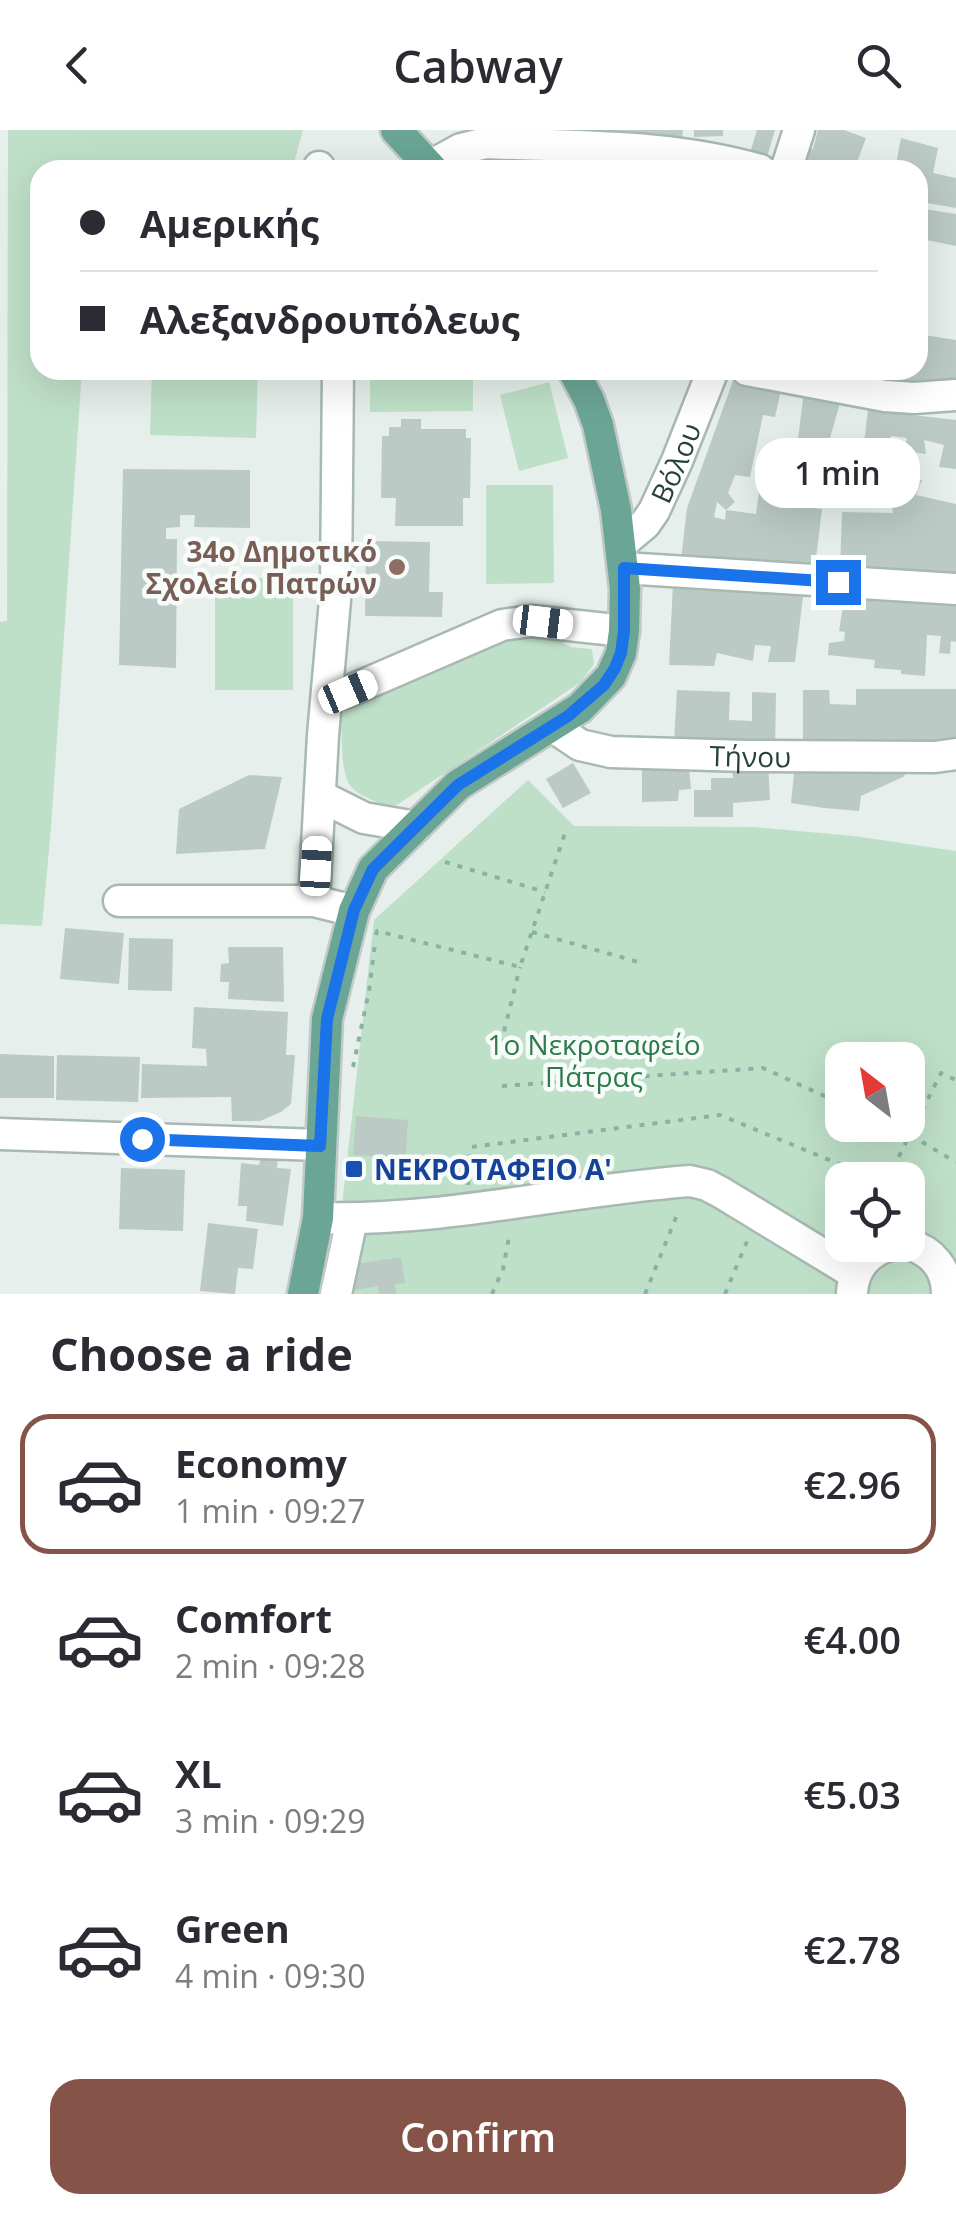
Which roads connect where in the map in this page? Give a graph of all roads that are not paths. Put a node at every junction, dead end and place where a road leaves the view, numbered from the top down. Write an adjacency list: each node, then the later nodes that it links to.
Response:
1 (396, 130): 5 (main road)
2 (799, 130): 8 (street)
3 (574, 138): 4 (street); 7 (street)
4 (461, 139): 6 (street)
5 (424, 160)
6 (440, 160)
7 (725, 160)
8 (789, 160)
9 (338, 380): 17 (street)
10 (578, 380): 14 (main road)
11 (709, 380): 14 (street, Βόλου)
12 (796, 380): 13 (street)
13 (956, 395)
14 (622, 556): 15 (street); 16 (main road)
15 (956, 590)
16 (624, 631): 17 (street); 18 (main road)
17 (327, 696): 20 (street)
18 (552, 726): 19 (street, Τήνου); 21 (main road)
19 (956, 754)
20 (320, 796): 21 (street); 23 (street)
21 (416, 827): 24 (main road)
22 (120, 901): 23 (street)
23 (314, 901): 24 (street)
24 (354, 910): 26 (main road)
25 (0, 1134): 26 (street)
26 (320, 1146): 27 (main road)
27 (318, 1218): 28 (street); 31 (main road)
28 (352, 1219): 30 (street); 32 (street)
29 (925, 1252): 33 (street)
30 (854, 1284)
31 (303, 1294)
32 (336, 1294)
33 (948, 1294)

